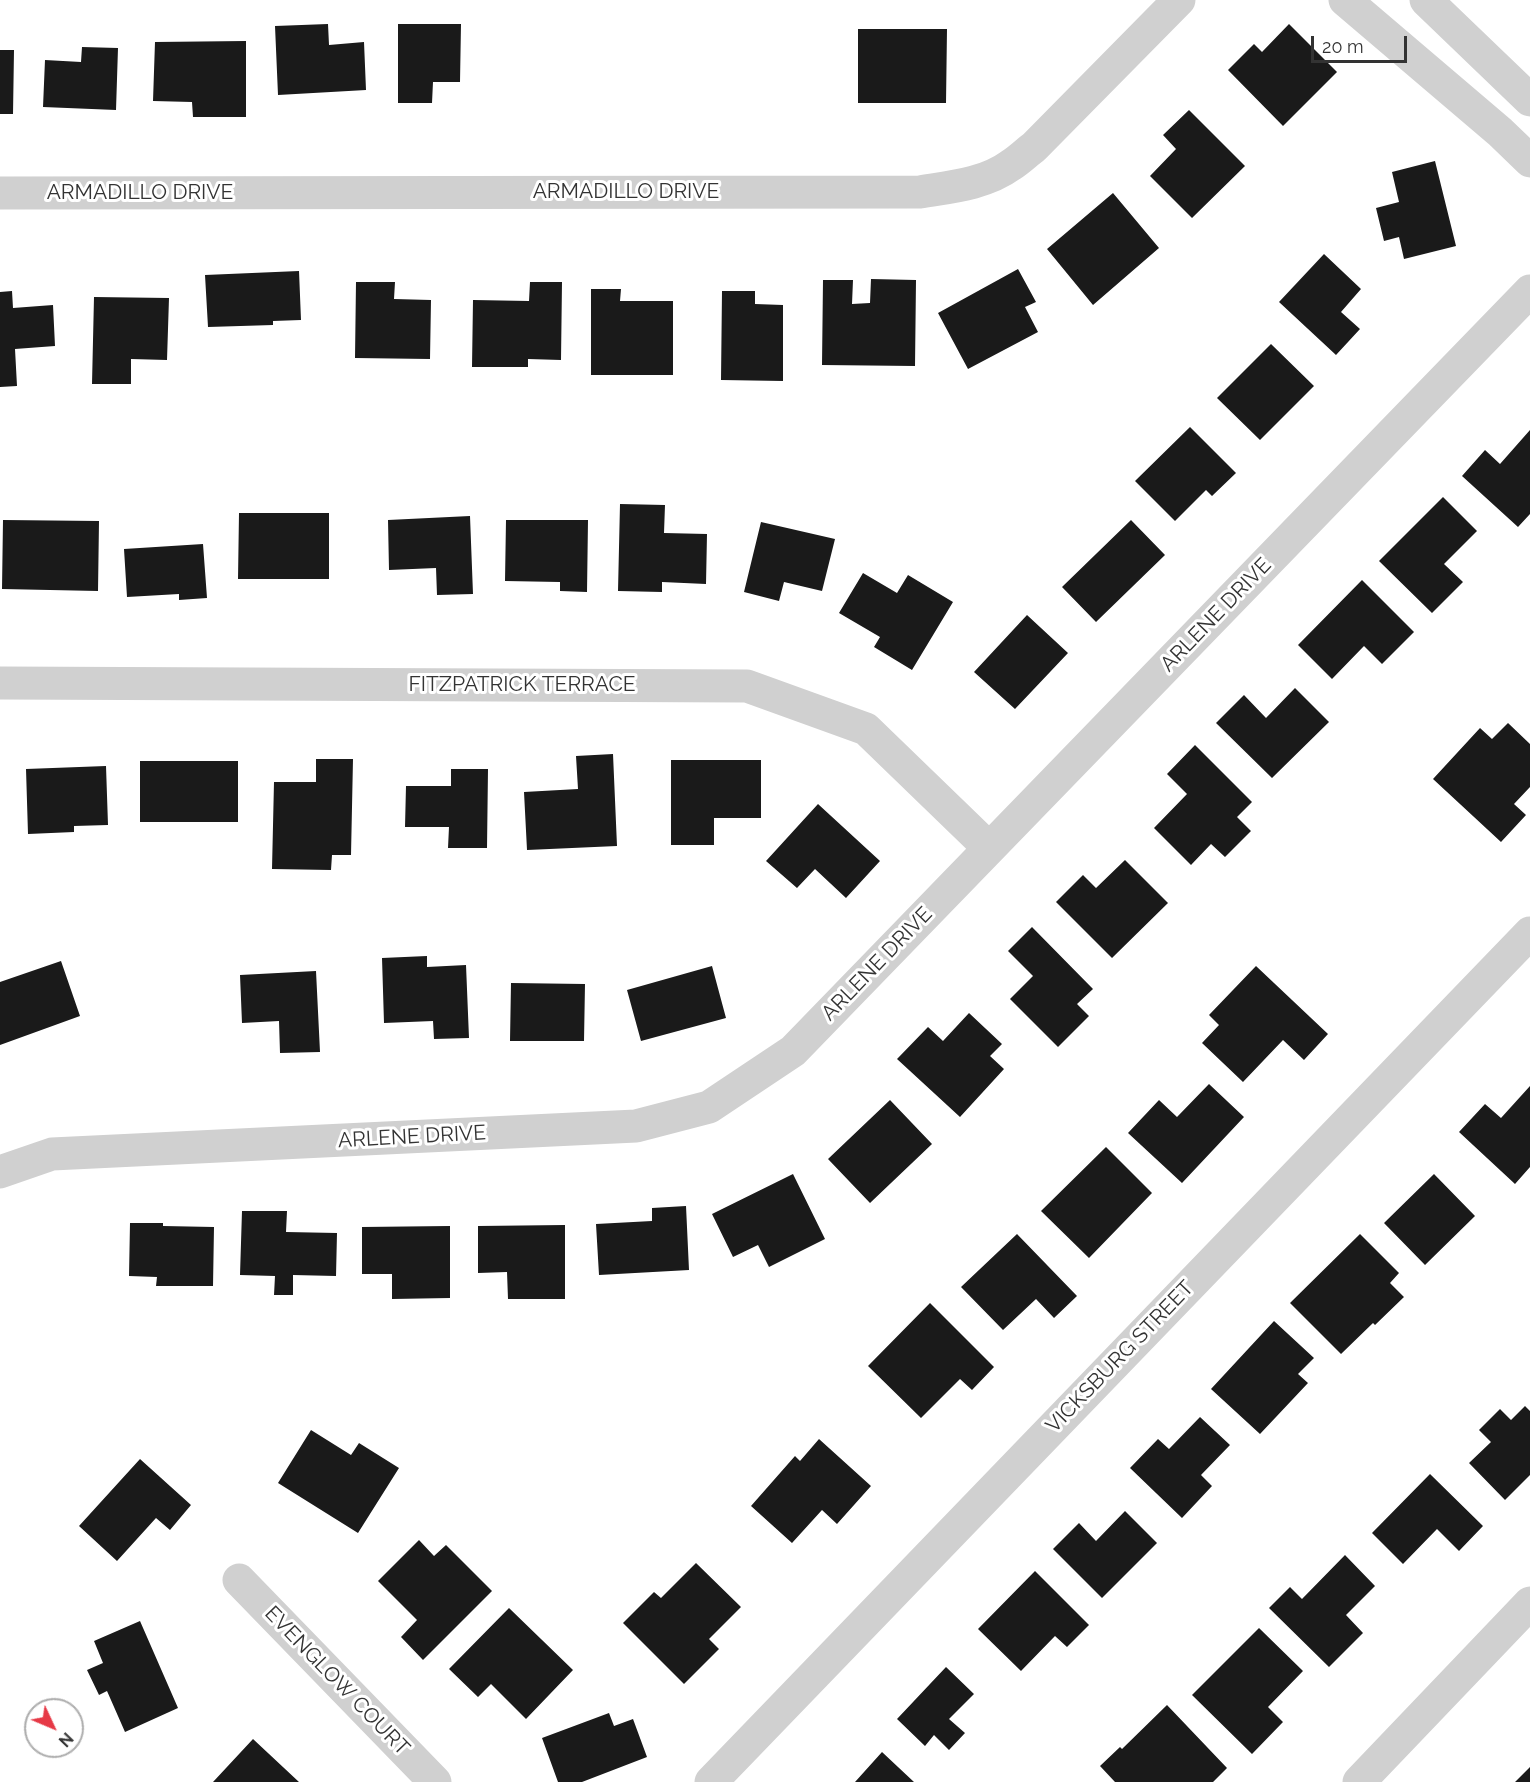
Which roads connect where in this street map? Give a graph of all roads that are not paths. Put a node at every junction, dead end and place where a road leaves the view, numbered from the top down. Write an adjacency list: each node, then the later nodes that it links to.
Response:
1 (1179, 0): 6 (street, ARMADILLO DRIVE)
2 (1345, 0): 5 (street)
3 (1426, 0): 4 (street)
4 (1530, 100)
5 (1530, 161)
6 (0, 193)
7 (1530, 291): 9 (street, ARLENE DRIVE)
8 (0, 683): 9 (street, FITZPATRICK TERRACE)
9 (989, 848): 11 (street, ARLENE DRIVE)
10 (1530, 933): 15 (street, VICKSBURG STREET)
11 (0, 1172)
12 (239, 1580): 14 (street, EVENGLOW COURT)
13 (1530, 1603): 16 (street)
14 (435, 1782)
15 (711, 1782)
16 (1359, 1782)

